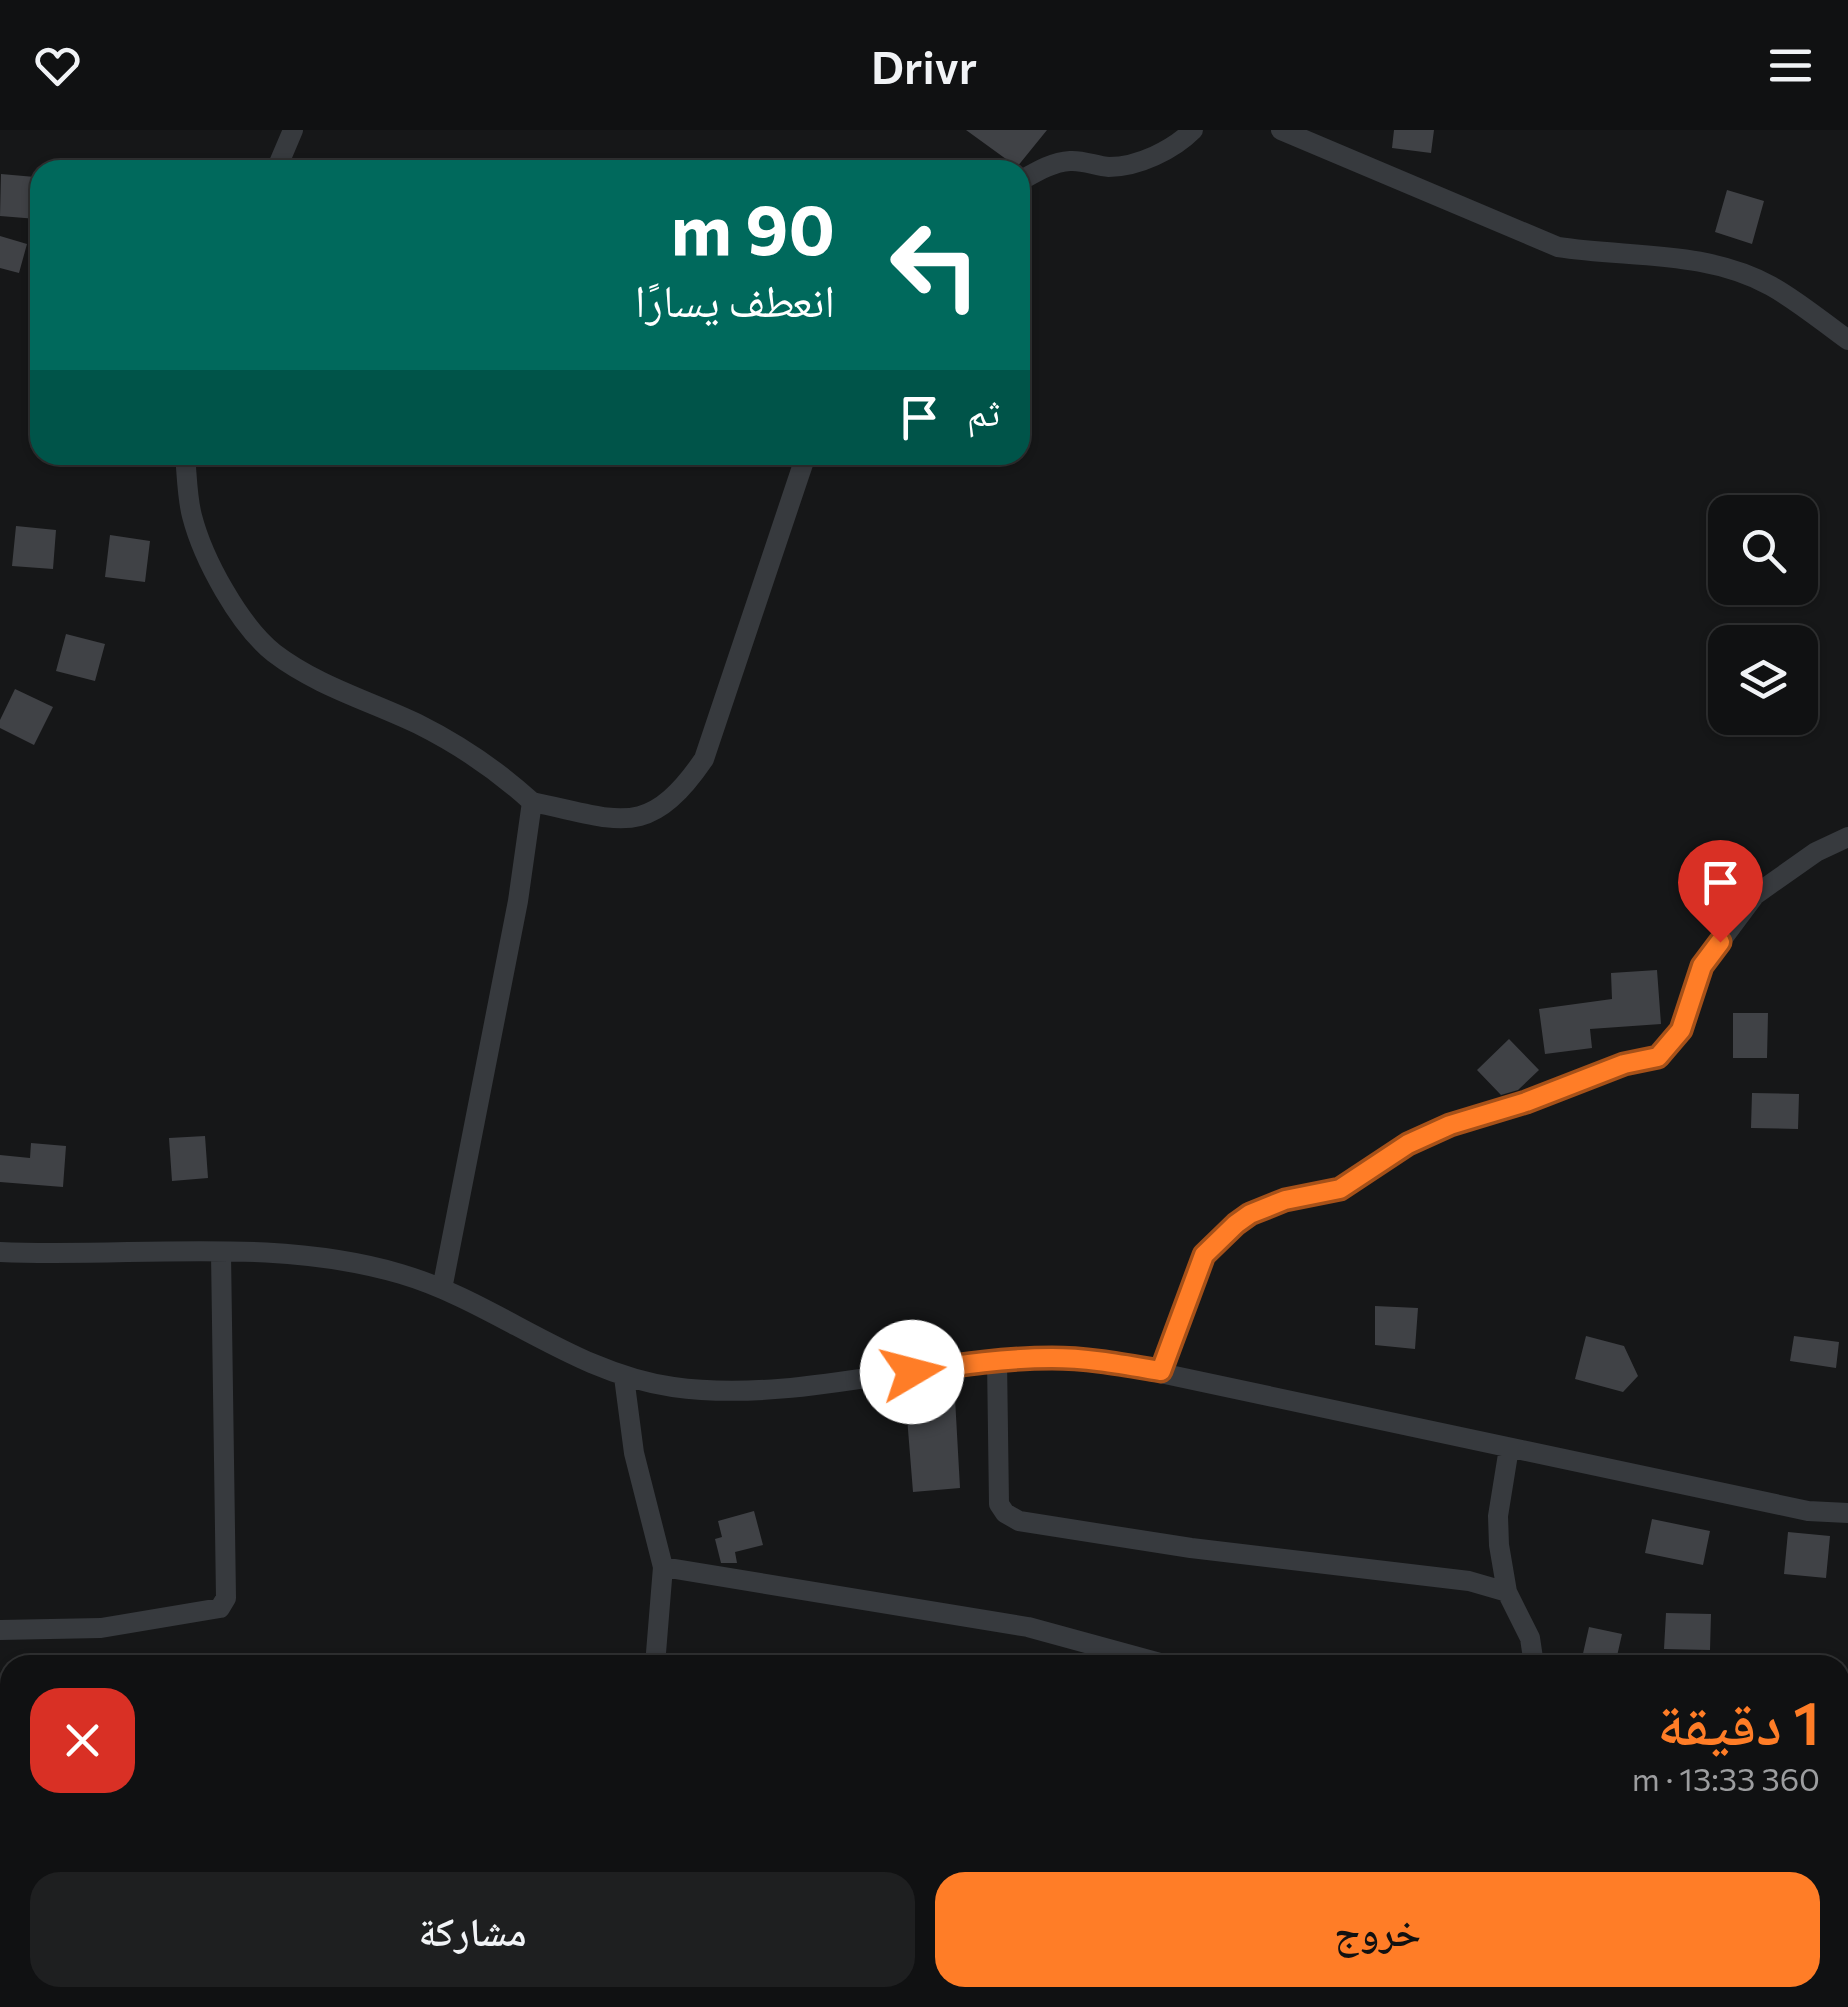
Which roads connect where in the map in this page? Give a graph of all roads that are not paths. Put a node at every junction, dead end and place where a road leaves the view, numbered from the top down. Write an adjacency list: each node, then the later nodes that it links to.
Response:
1 (293, 130): 4 (street)
2 (1193, 130): 5 (street)
3 (1281, 130): 6 (street)
4 (280, 160)
5 (1030, 176)
6 (1848, 340)
7 (186, 465): 9 (street)
8 (803, 465): 9 (street)
9 (532, 802): 13 (street)
10 (1848, 837): 15 (street)
11 (0, 1252): 12 (street)
12 (221, 1253): 13 (street); 21 (street)
13 (442, 1288): 16 (street)
14 (997, 1360): 15 (street); 16 (street); 20 (street)
15 (1161, 1371): 17 (street)
16 (624, 1377): 19 (street)
17 (1509, 1448): 18 (street); 20 (street)
18 (1848, 1513)
19 (663, 1567): 22 (street); 23 (street)
20 (1507, 1592): 24 (street)
21 (0, 1630)
22 (656, 1655)
23 (1131, 1655)
24 (1533, 1655)

